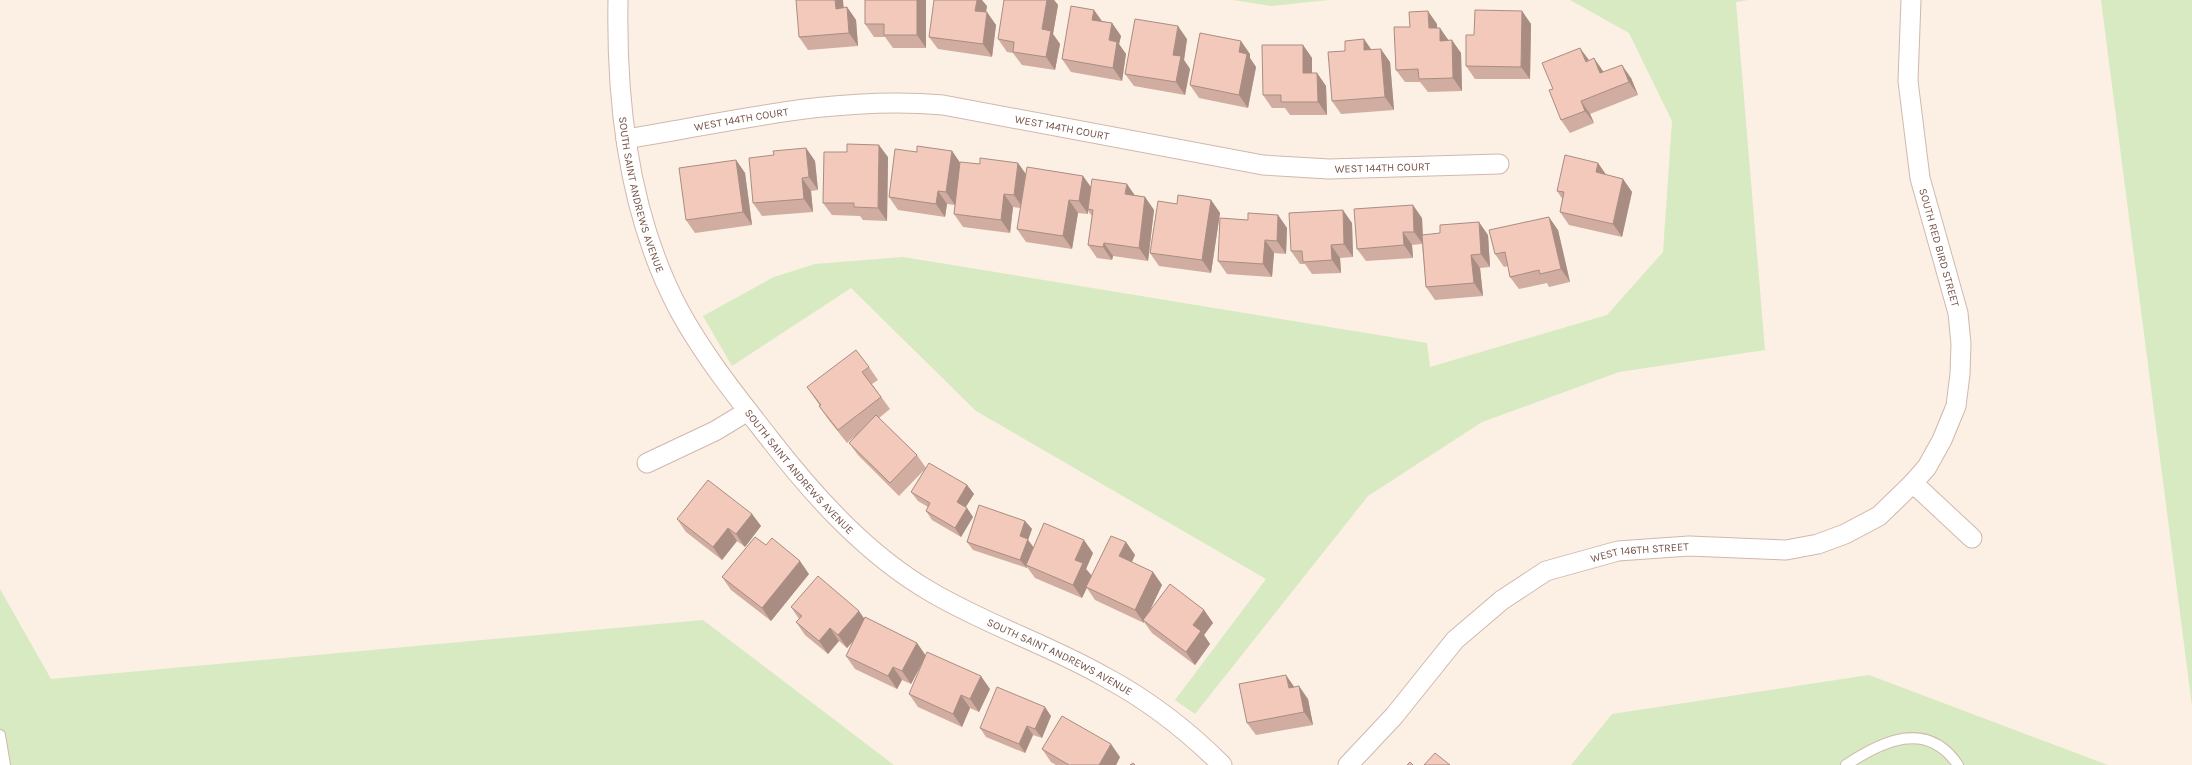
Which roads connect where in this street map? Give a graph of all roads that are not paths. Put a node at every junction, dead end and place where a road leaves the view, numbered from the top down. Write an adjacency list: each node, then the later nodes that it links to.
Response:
1 (618, 0): 3 (street, SOUTH SAINT ANDREWS AVENUE)
2 (1911, 0): 7 (street, SOUTH RED BIRD STREET)
3 (626, 139): 4 (street, WEST 144TH COURT); 5 (street, SOUTH SAINT ANDREWS AVENUE)
4 (1499, 164)
5 (748, 411): 6 (street); 11 (street, SOUTH SAINT ANDREWS AVENUE)
6 (647, 463)
7 (1913, 483): 8 (street); 12 (street, WEST 146TH STREET)
8 (1972, 538)
9 (0, 735): 10 (lane)
10 (5, 765)
11 (1222, 765)
12 (1348, 765)
13 (1846, 765): 14 (lane)
14 (1958, 765)

